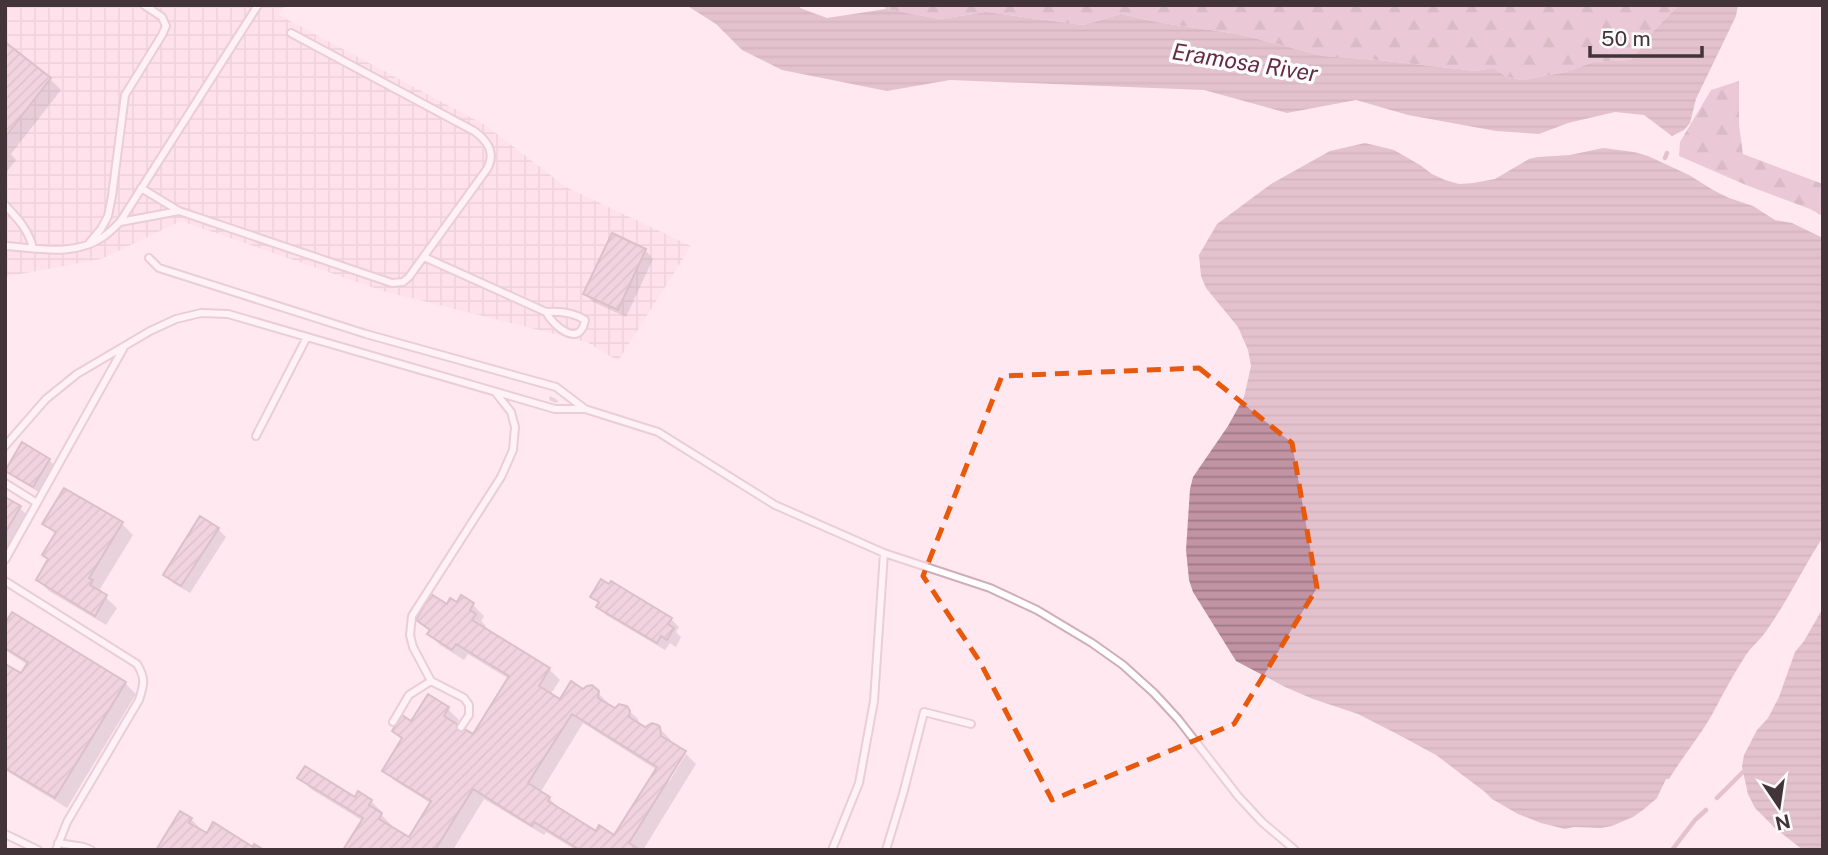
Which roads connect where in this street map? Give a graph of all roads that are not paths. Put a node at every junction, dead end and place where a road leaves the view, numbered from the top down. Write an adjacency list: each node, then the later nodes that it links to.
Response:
1 (144, 5): 8 (lane)
2 (258, 5): 4 (lane)
3 (291, 33): 11 (lane)
4 (141, 188): 6 (lane); 7 (lane)
5 (5, 205): 10 (lane)
6 (180, 211): 7 (lane); 11 (lane)
7 (120, 222): 8 (lane)
8 (89, 244): 10 (lane)
9 (5, 246): 10 (lane)
10 (33, 248)
11 (424, 257): 13 (lane)
12 (149, 258): 17 (lane)
13 (545, 312): 13 (lane)
14 (307, 337): 15 (lane); 16 (lane); 18 (lane)
15 (124, 348): 19 (lane); 21 (lane)
16 (494, 391): 17 (lane); 25 (lane)
17 (585, 409): 22 (lane)
18 (256, 436)
19 (5, 446)
20 (5, 483): 21 (lane)
21 (37, 503): 23 (lane)
22 (884, 553): 33 (lane); 35 (lane)
23 (5, 560)
24 (5, 581): 30 (lane)
25 (431, 681): 26 (lane); 28 (lane)
26 (393, 722)
27 (971, 724): 34 (lane)
28 (461, 727)
29 (5, 834): 31 (lane)
30 (57, 847): 32 (lane)
31 (38, 850)
32 (91, 850)
33 (832, 850)
34 (886, 850)
35 (1295, 850)

